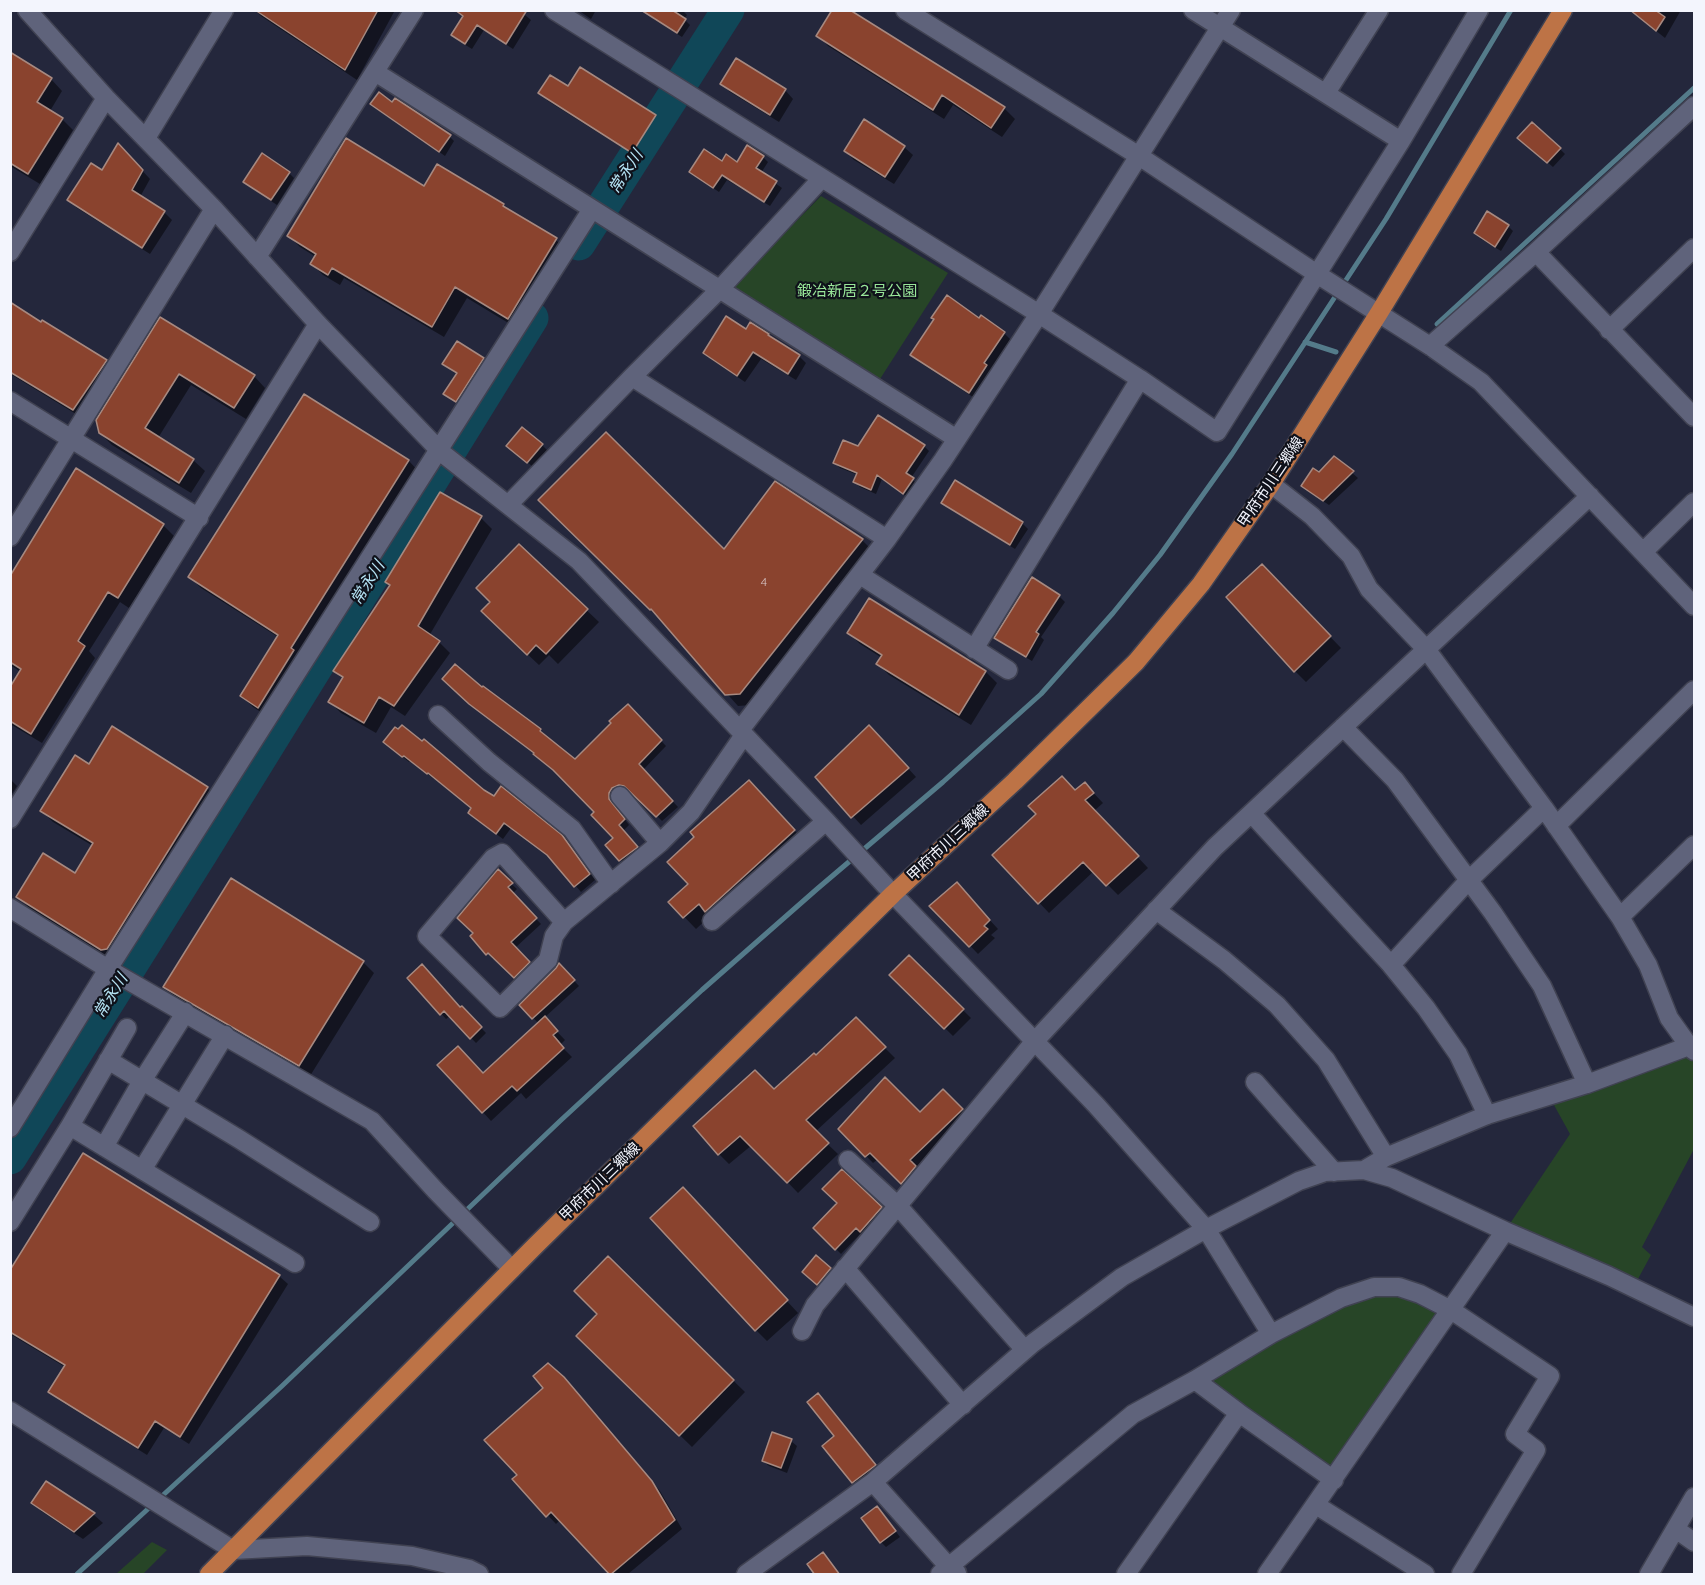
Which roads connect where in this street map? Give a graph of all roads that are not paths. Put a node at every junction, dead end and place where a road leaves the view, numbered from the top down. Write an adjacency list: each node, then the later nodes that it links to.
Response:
1 (27, 10): 14 (street)
2 (224, 10): 16 (street)
3 (414, 10): 12 (street)
4 (554, 10): 19 (street)
5 (905, 10): 18 (street)
6 (1193, 10): 11 (street)
7 (1231, 10): 11 (street)
8 (1379, 10): 13 (street)
9 (1479, 10): 17 (street)
10 (1563, 10): 28 (main road, 甲府市川三郷線)
11 (1221, 28): 13 (street); 18 (street)
12 (375, 72): 21 (street); 25 (street)
13 (1326, 93): 17 (street)
14 (106, 98): 16 (street); 23 (street)
15 (1694, 109): 24 (street)
16 (146, 138): 20 (street)
17 (1401, 141): 26 (street)
18 (1139, 156): 26 (street); 29 (street)
19 (822, 178): 27 (street); 29 (street)
20 (214, 209): 25 (street); 38 (street)
21 (598, 213): 27 (street); 39 (street)
22 (1695, 248): 31 (street)
23 (10, 252)
24 (1536, 252): 31 (street); 32 (street)
25 (257, 257): 30 (street)
26 (1320, 276): 28 (street); 34 (street)
27 (719, 290): 33 (street); 37 (street)
28 (1379, 313): 32 (street); 40 (main road, 甲府市川三郷線)
29 (1040, 314): 34 (street); 37 (street)
30 (318, 324): 39 (street); 44 (street)
31 (1609, 330): 36 (street)
32 (1430, 346): 41 (street)
33 (632, 377): 43 (street); 46 (street)
34 (1140, 379): 50 (street)
35 (10, 401): 38 (street)
36 (1691, 406)
37 (957, 439): 46 (street)
38 (72, 440): 44 (street); 45 (street)
39 (441, 452): 43 (street); 74 (street)
40 (1271, 484): 51 (street); 67 (main road, 甲府市川三郷線)
41 (1590, 496): 47 (street); 51 (street)
42 (1695, 502): 47 (street)
43 (508, 505): 56 (street)
44 (199, 518): 60 (street)
45 (10, 537)
46 (887, 539): 48 (street)
47 (1643, 552): 49 (street)
48 (860, 575): 50 (street); 56 (street)
49 (1695, 606)
50 (974, 649): 52 (street)
51 (1426, 649): 55 (street); 58 (street)
52 (1008, 670)
53 (1695, 690): 62 (street)
54 (438, 715): 66 (street)
55 (1343, 727): 59 (street); 65 (street)
56 (742, 732): 61 (street); 63 (street)
57 (620, 796): 63 (street)
58 (1544, 808): 62 (street); 65 (street)
59 (1252, 813): 69 (street); 73 (street)
60 (10, 819)
61 (826, 821): 67 (street); 71 (street)
62 (1556, 826): 70 (street)
63 (660, 843): 66 (street)
64 (1695, 845): 70 (street)
65 (1468, 881): 73 (street); 83 (street)
66 (611, 884): 72 (street)
67 (893, 894): 78 (street); 101 (main road, 甲府市川三郷線)
68 (10, 908): 74 (street)
69 (1156, 910): 78 (street); 89 (street)
70 (1620, 917): 79 (street)
71 (712, 921)
72 (564, 922): 72 (street)
73 (1391, 965): 85 (street)
74 (108, 969): 75 (street); 87 (street)
75 (184, 1012): 77 (street); 81 (street)
76 (128, 1028): 80 (street)
77 (225, 1035): 84 (street); 101 (street)
78 (1034, 1041): 94 (street); 97 (street)
79 (1692, 1048): 83 (street)
80 (108, 1060): 81 (street); 86 (street)
81 (142, 1081): 84 (street); 88 (street)
82 (1255, 1082): 93 (street)
83 (1587, 1084): 85 (street)
84 (182, 1105): 91 (street); 96 (street)
85 (1487, 1115): 89 (street)
86 (70, 1126): 88 (street); 95 (street)
87 (10, 1128)
88 (104, 1147): 91 (street)
89 (1386, 1157): 92 (street)
90 (848, 1160): 94 (street)
91 (142, 1170): 99 (street)
92 (1364, 1170): 93 (street); 98 (street)
93 (1334, 1172): 97 (street)
94 (898, 1206): 100 (street); 106 (street)
95 (10, 1222)
96 (370, 1222)
97 (1206, 1229): 105 (street); 106 (street)
98 (1505, 1231): 102 (street); 103 (street)
99 (295, 1263)
100 (845, 1268): 104 (street); 108 (street)
101 (512, 1269): 117 (main road, 甲府市川三郷線)
102 (1451, 1310): 105 (street); 111 (street); 125 (street)
103 (1695, 1317)
104 (802, 1330)
105 (1271, 1334): 107 (street)
106 (1025, 1350): 108 (street)
107 (1195, 1380): 110 (street); 118 (street)
108 (963, 1405): 112 (street)
109 (10, 1411): 117 (street)
110 (1239, 1413): 111 (street); 123 (street)
111 (1334, 1480): 114 (street)
112 (873, 1482): 118 (street); 122 (street)
113 (1695, 1497): 115 (street)
114 (1316, 1505): 119 (street); 124 (street)
115 (1677, 1530): 116 (street); 126 (street)
116 (1695, 1542)
117 (233, 1550): 120 (main road, 甲府市川三郷線); 121 (street)
118 (950, 1572)
119 (1414, 1572)
120 (209, 1575)
121 (479, 1575)
122 (746, 1575)
123 (1126, 1575)
124 (1267, 1575)
125 (1461, 1575)
126 (1649, 1575)

